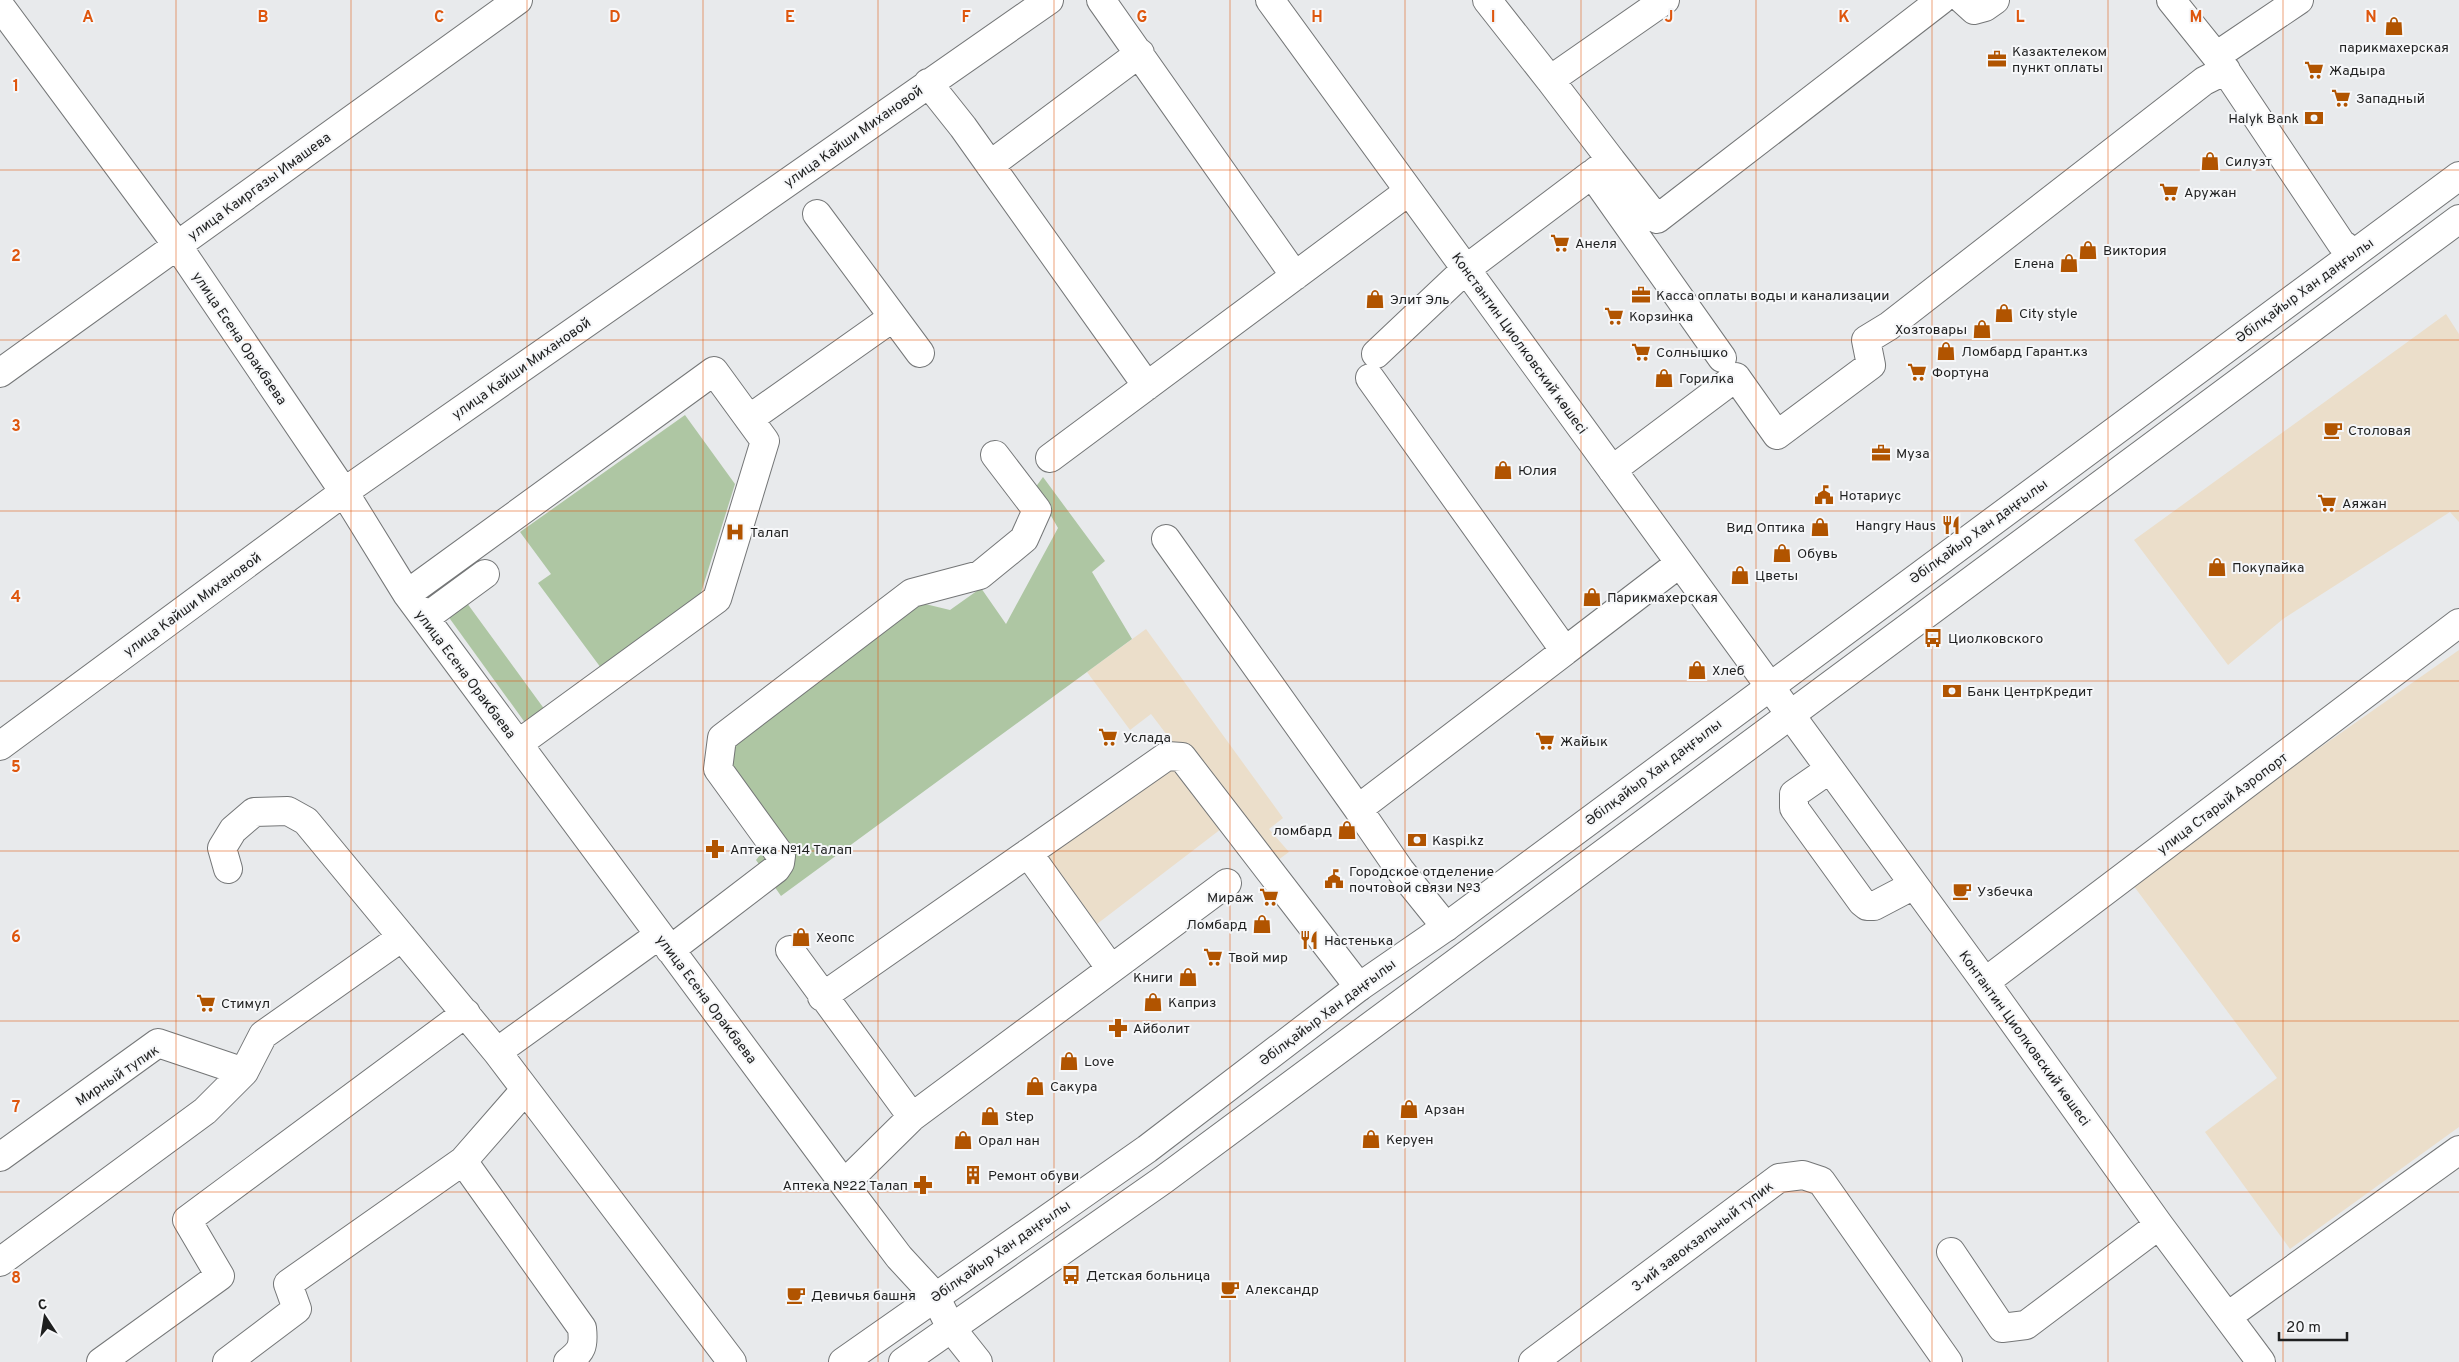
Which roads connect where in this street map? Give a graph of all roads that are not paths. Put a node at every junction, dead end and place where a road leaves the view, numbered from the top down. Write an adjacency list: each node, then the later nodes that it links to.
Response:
1 (518, 0): 23 (street, улица Каиргазы Имашева)
2 (1049, 0): 16 (street, улица Кайши Михановой)
3 (1101, 0): 13 (street)
4 (1270, 0): 20 (street, Константин Циолковский көшесі)
5 (1487, 0): 15 (street)
6 (1665, 0): 15 (street)
7 (1941, 0): 18 (street)
8 (1963, 0): 9 (street)
9 (1994, 0)
10 (2171, 0): 14 (street)
11 (2300, 0): 14 (street)
12 (5, 7): 23 (street, улица Есена Оракбаева)
13 (1140, 53): 17 (street); 26 (street)
14 (2221, 63): 24 (street); 35 (street)
15 (1550, 80): 18 (street)
16 (928, 83): 17 (street); 36 (street, улица Кайши Михановой)
17 (990, 165): 31 (street)
18 (1602, 167): 25 (street); 29 (street)
19 (2459, 176): 24 (street, Әбілқайыр Хан даңғылы)
20 (1409, 191): 25 (street, Константин Циолковский көшесі); 26 (street)
21 (817, 214): 27 (street)
22 (2459, 219): 45 (street)
23 (178, 245): 30 (street, улица Каиргазы Имашева); 36 (street, улица Есена Оракбаева)
24 (2354, 253): 44 (street, Әбілқайыр Хан даңғылы)
25 (1466, 269): 35 (street, Константин Циолковский көшесі); 43 (street)
26 (1295, 276): 31 (street)
27 (892, 318): 28 (street); 32 (street)
28 (920, 353)
29 (1722, 358)
30 (0, 373)
31 (1147, 386): 34 (street)
32 (749, 419): 40 (street); 46 (street)
33 (995, 455): 56 (street)
34 (1050, 458)
35 (1612, 470): 38 (street, Константин Циолковский көшесі)
36 (344, 492): 40 (street, улица Есена Оракбаева); 47 (street, улица Кайши Михановой)
37 (1166, 539): 49 (street)
38 (1680, 563): 43 (street); 44 (street, Константин Циолковский көшесі)
39 (484, 574): 41 (street)
40 (407, 594): 41 (street, улица Есена Оракбаева)
41 (425, 618): 46 (street, улица Есена Оракбаева)
42 (2459, 623): 59 (street, улица Старый Аэропорт)
43 (1565, 651): 49 (street)
44 (1769, 686): 45 (street, Константин Циолковский көшесі); 54 (street, Әбілқайыр Хан даңғылы)
45 (1790, 714): 48 (street, Контантин Циолковский көшесі); 76 (street)
46 (518, 744): 56 (street, улица Есена Оракбаева)
47 (0, 746)
48 (1830, 769): 53 (street, Контантин Циолковский көшесі); 53 (street)
49 (1358, 809): 54 (street)
50 (1028, 853): 58 (street); 60 (street); 61 (street)
51 (228, 869): 55 (street)
52 (1227, 883): 58 (street)
53 (1914, 885): 59 (street, Контантин Циолковский көшесі)
54 (1446, 927): 60 (street, Әбілқайыр Хан даңғылы)
55 (402, 937): 62 (street); 64 (street)
56 (665, 942): 63 (street); 70 (street, улица Есена Оракбаева)
57 (790, 950): 61 (street)
58 (1111, 969): 66 (street)
59 (1985, 982): 71 (street, Контантин Циолковский көшесі)
60 (1359, 987): 74 (street, Әбілқайыр Хан даңғылы)
61 (822, 996): 66 (street)
62 (466, 1014): 63 (street); 77 (street)
63 (497, 1052): 65 (street)
64 (244, 1072): 68 (street, Мирный тупик); 73 (street)
65 (525, 1090): 69 (street); 80 (street)
66 (912, 1117): 70 (street)
67 (2459, 1150): 75 (street)
68 (0, 1157)
69 (463, 1161): 78 (street); 79 (street)
70 (844, 1184): 74 (street, улица Есена Оракбаева)
71 (2159, 1225): 72 (street); 75 (street, Контантин Циолковский көшесі)
72 (1951, 1252)
73 (0, 1262)
74 (935, 1296): 76 (street, улица Есена Оракбаева); 81 (street, Әбілқайыр Хан даңғылы)
75 (2228, 1316): 86 (street, Контантин Циолковский көшесі)
76 (951, 1328): 82 (street); 83 (street, улица Есена Оракбаева)
77 (101, 1362)
78 (227, 1362)
79 (568, 1362)
80 (732, 1362)
81 (843, 1362)
82 (904, 1362)
83 (978, 1362)
84 (1533, 1362): 85 (street, 3-ий завокзальный тупик)
85 (1948, 1362)
86 (2261, 1362)

